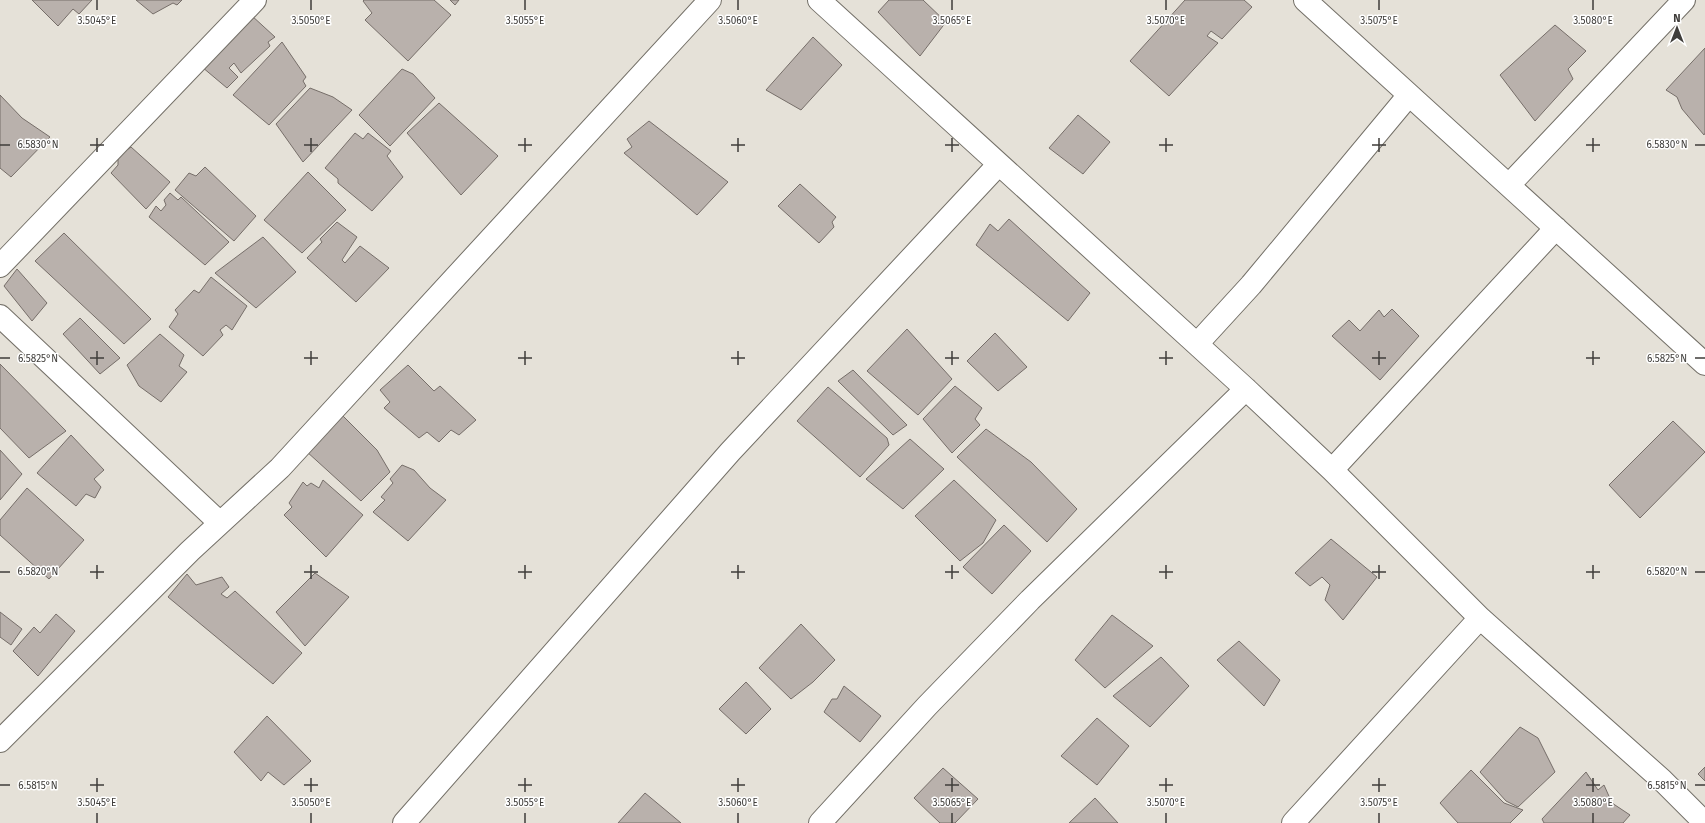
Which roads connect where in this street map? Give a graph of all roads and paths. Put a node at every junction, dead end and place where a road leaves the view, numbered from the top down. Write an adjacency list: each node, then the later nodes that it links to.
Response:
1 (255, 0): 10 (street)
2 (710, 0): 16 (street)
3 (820, 0): 7 (street)
4 (1305, 0): 6 (street)
5 (1684, 0): 8 (street)
6 (1409, 94): 8 (street); 12 (street)
7 (999, 164): 12 (street); 19 (street)
8 (1509, 185): 9 (street)
9 (1556, 228): 13 (street); 15 (street)
10 (0, 266)
11 (0, 316): 16 (street)
12 (1197, 344): 14 (street)
13 (1705, 364)
14 (1246, 389): 15 (street); 20 (street)
15 (1332, 470): 17 (street)
16 (220, 523): 18 (street)
17 (1480, 618): 21 (street); 22 (street)
18 (0, 741)
19 (404, 823)
20 (820, 823)
21 (1293, 823)
22 (1705, 823)

